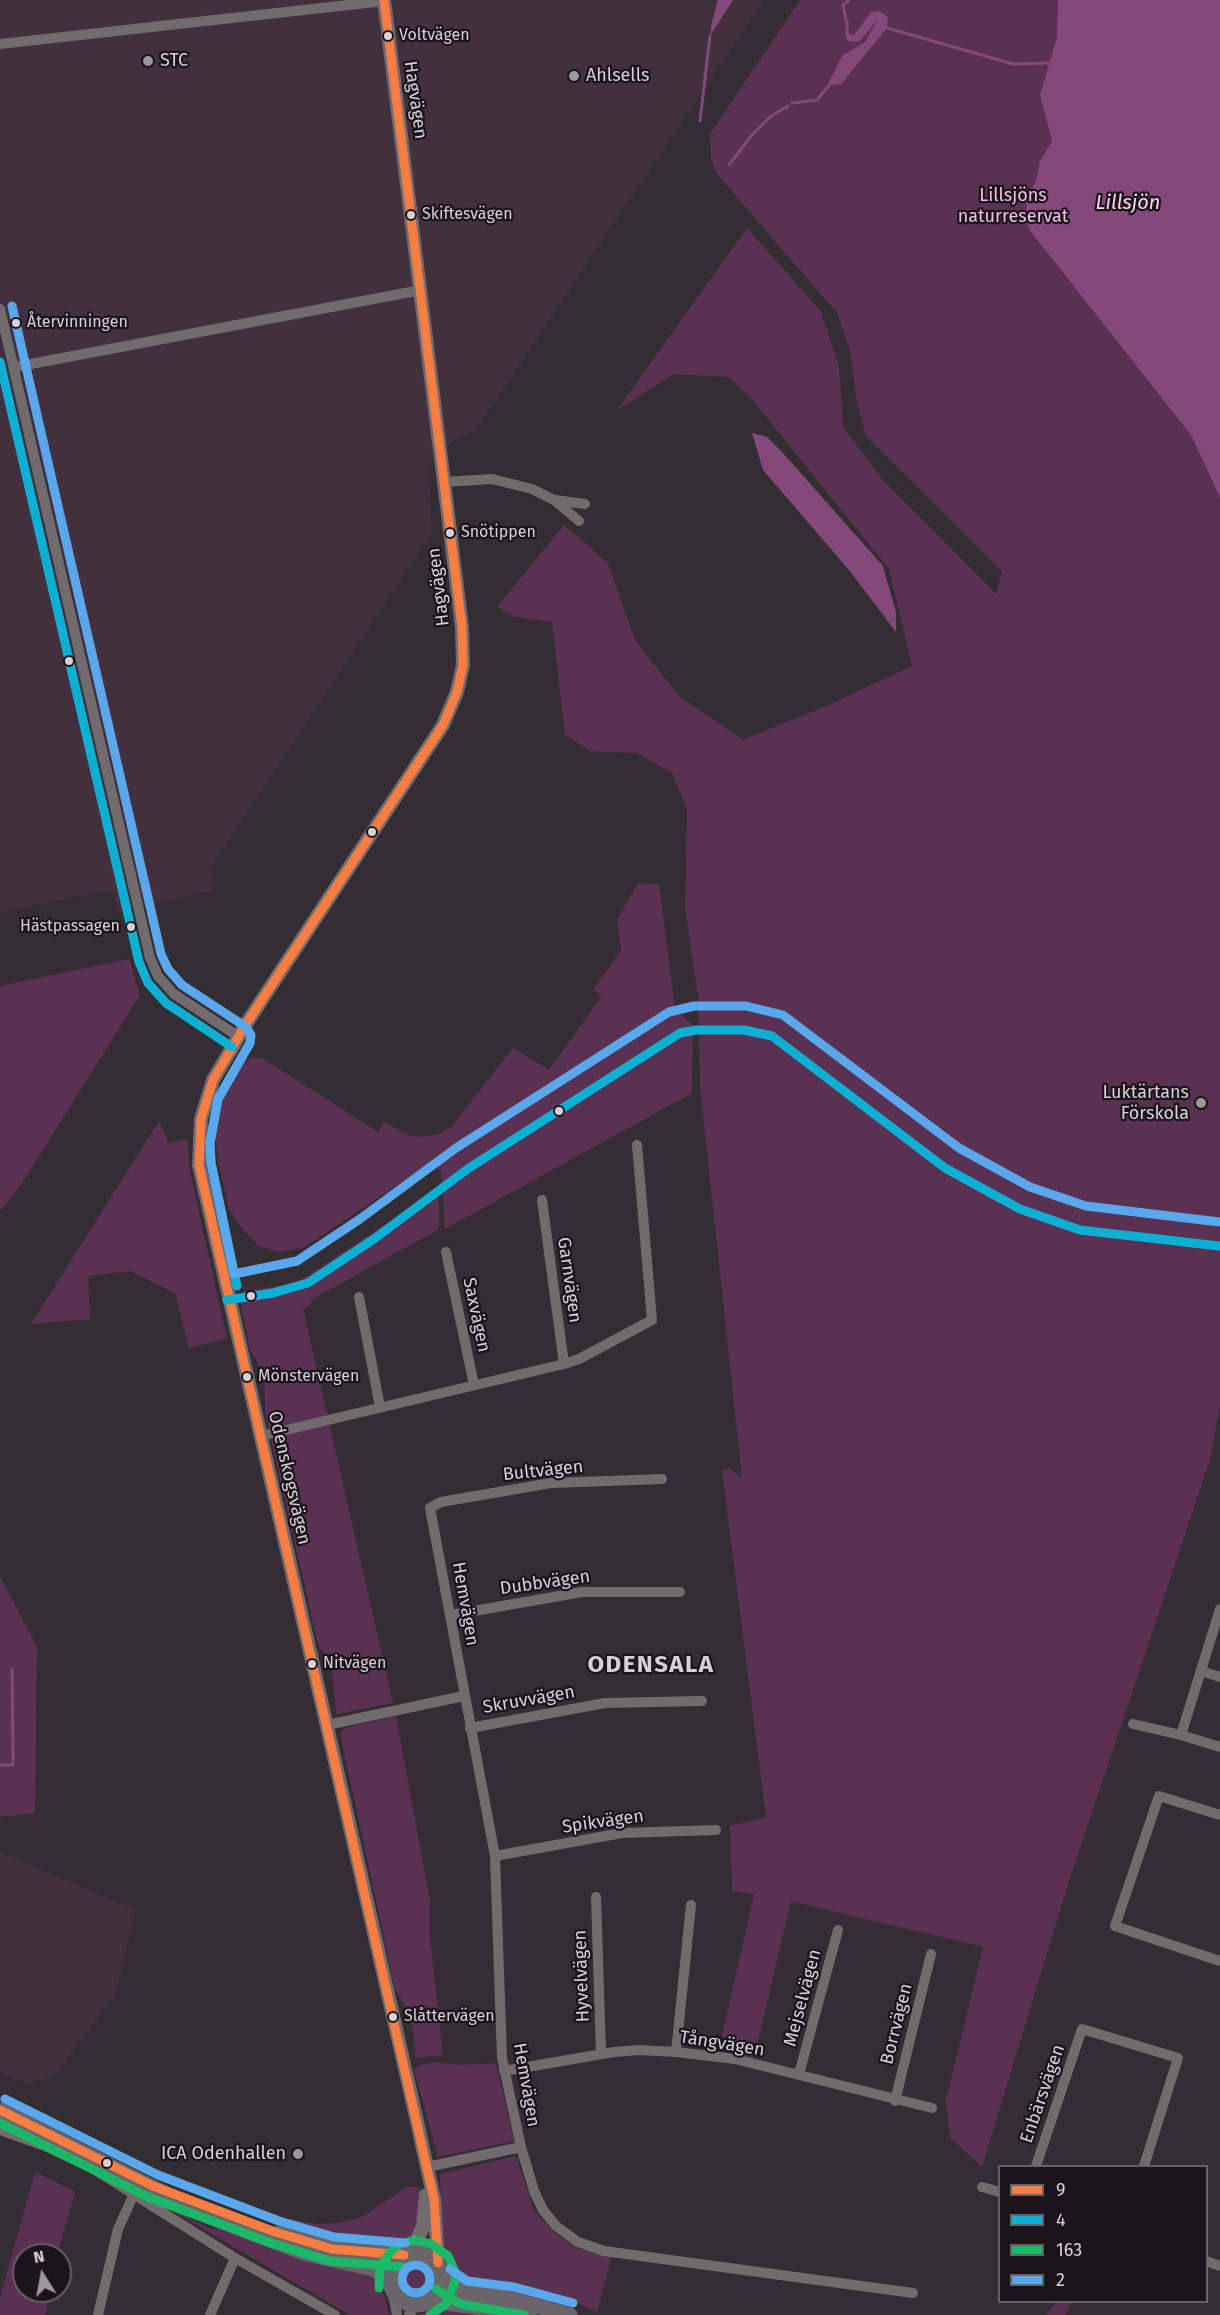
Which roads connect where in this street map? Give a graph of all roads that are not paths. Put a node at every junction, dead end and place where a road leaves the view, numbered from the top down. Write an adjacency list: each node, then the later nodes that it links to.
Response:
1 (384, 0): 2 (street); 3 (street, Hagvägen)
2 (0, 44)
3 (421, 290): 5 (street); 6 (street, Hagvägen)
4 (0, 309): 5 (street)
5 (15, 367): 10 (street)
6 (445, 482): 7 (street); 10 (street, Hagvägen)
7 (554, 500): 8 (street); 9 (street)
8 (585, 504)
9 (579, 521)
10 (239, 1037): 18 (street, Odenskogsvägen)
11 (638, 1144): 15 (street)
12 (542, 1200): 15 (street, Garnvägen)
13 (446, 1252): 16 (street, Saxvägen)
14 (358, 1297): 17 (street)
15 (564, 1364): 16 (street)
16 (474, 1385): 17 (street)
17 (380, 1407): 18 (street)
18 (261, 1436): 29 (street, Odenskogsvägen)
19 (662, 1479): 20 (street, Bultvägen)
20 (430, 1508): 23 (street, Hemvägen)
21 (680, 1592): 23 (street, Dubbvägen)
22 (1220, 1609): 24 (street)
23 (451, 1615): 26 (street, Hemvägen)
24 (1201, 1671): 25 (street); 31 (street)
25 (1220, 1677)
26 (464, 1696): 29 (street); 30 (street, Hemvägen)
27 (702, 1701): 30 (street, Skruvvägen)
28 (1133, 1724): 31 (street)
29 (327, 1725): 52 (street, Odenskogsvägen)
30 (470, 1728): 35 (street, Hemvägen)
31 (1181, 1735): 32 (street)
32 (1220, 1747)
33 (1220, 1815): 40 (street)
34 (716, 1830): 35 (street, Spikvägen)
35 (495, 1856): 43 (street, Hemvägen)
36 (596, 1897): 42 (street, Hyvelvägen)
37 (691, 1905): 41 (street)
38 (838, 1930): 44 (street, Mejselvägen)
39 (931, 1954): 45 (street, Borrvägen)
40 (1220, 1961)
41 (676, 2052): 42 (street, Tångvägen); 44 (street, Tångvägen)
42 (601, 2054): 43 (street, Tångvägen)
43 (504, 2071): 49 (street, Hemvägen)
44 (799, 2074): 45 (street, Tångvägen)
45 (895, 2101): 46 (street, Tångvägen)
46 (932, 2108)
47 (0, 2109): 53 (main road)
48 (0, 2130): 56 (street)
49 (521, 2146): 52 (street); 62 (street, Hemvägen)
50 (1036, 2165): 51 (street, Enbärsvägen)
51 (1144, 2165)
52 (428, 2171): 57 (street, Odenskogsvägen); 59 (street, Odenskogsvägen)
53 (153, 2186): 57 (main road); 61 (main road)
54 (982, 2187): 55 (street)
55 (998, 2192)
56 (134, 2194): 58 (street); 66 (street)
57 (408, 2254): 59 (main road); 61 (main road)
58 (235, 2258): 65 (street); 67 (street)
59 (438, 2263): 60 (main road)
60 (443, 2279): 63 (main road); 70 (main road)
61 (392, 2286): 64 (main road); 68 (street)
62 (913, 2293)
63 (431, 2301): 64 (main road); 69 (main road)
64 (412, 2310)
65 (333, 2314)
66 (98, 2315)
67 (210, 2315)
68 (397, 2315)
69 (534, 2315)
70 (570, 2315)

